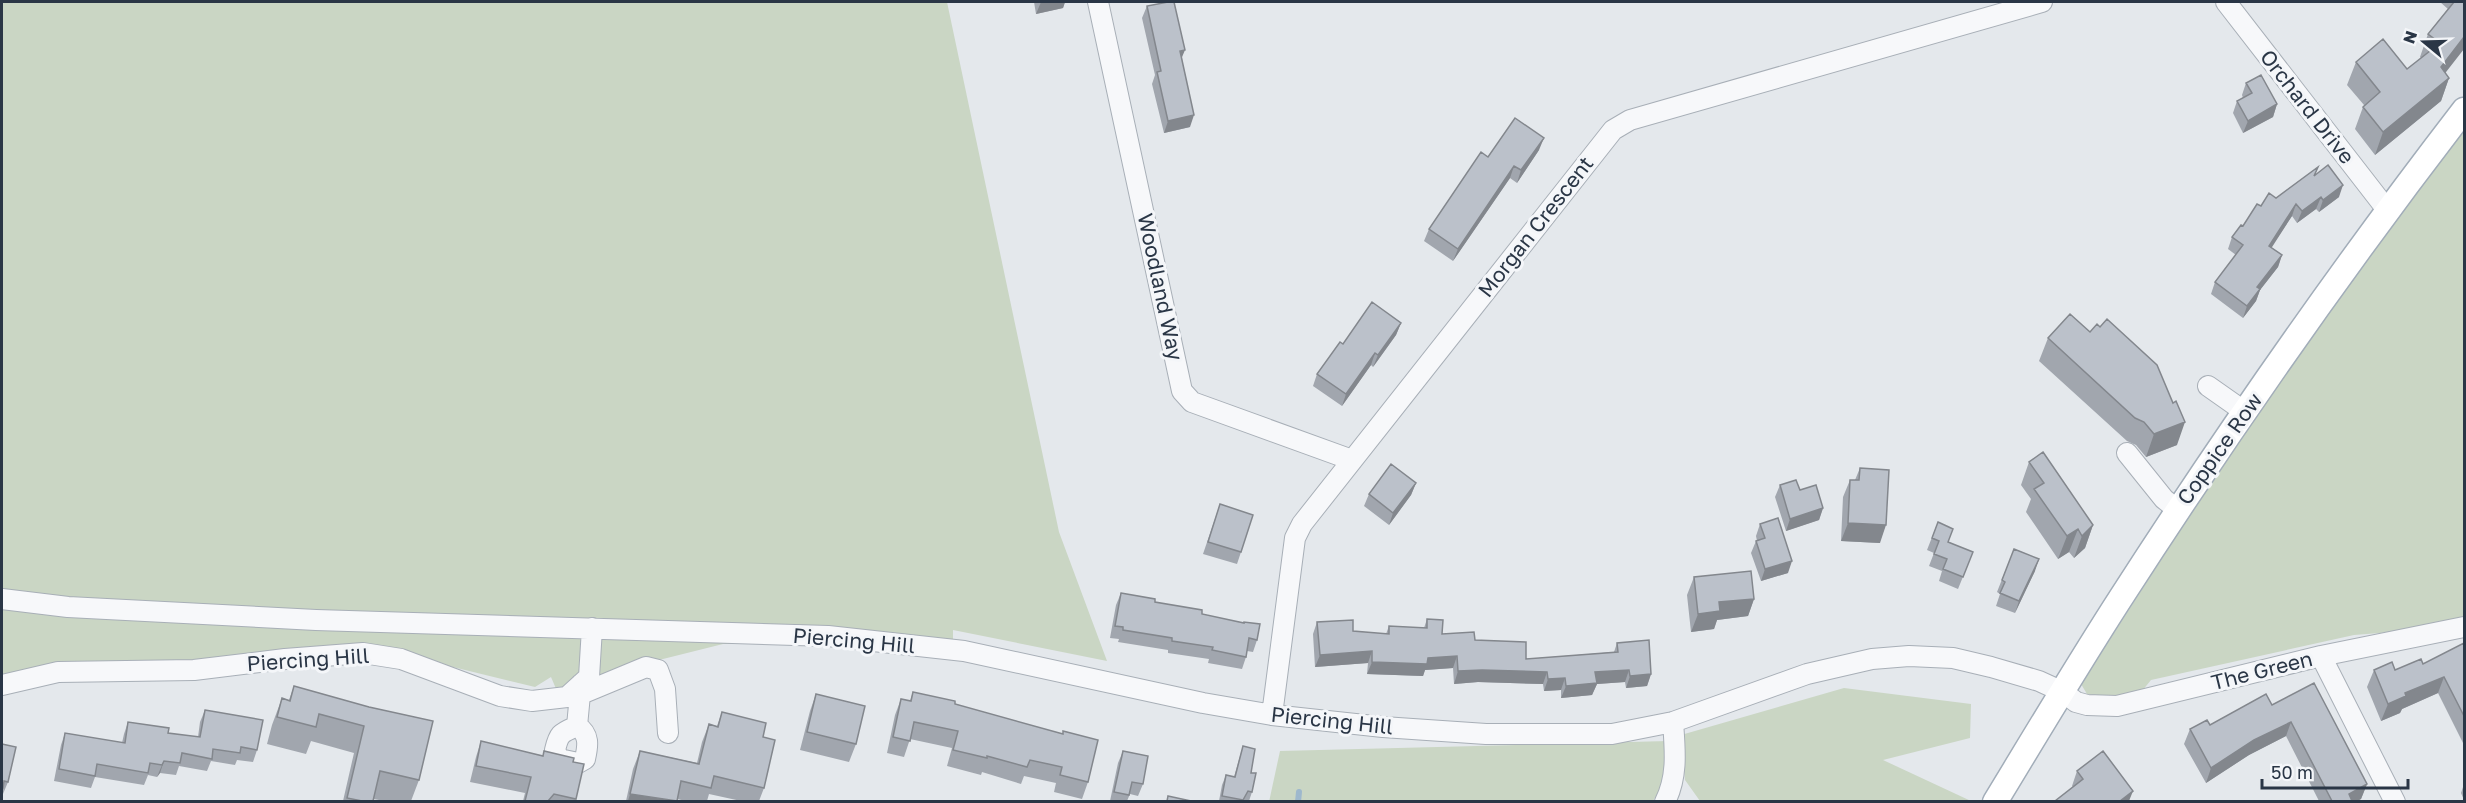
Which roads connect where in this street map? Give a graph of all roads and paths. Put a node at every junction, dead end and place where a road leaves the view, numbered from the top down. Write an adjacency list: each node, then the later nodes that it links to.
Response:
1 (1098, 2): 9 (street, Woodland Way)
2 (2042, 2): 9 (street, Morgan Crescent)
3 (2226, 2): 5 (street, Orchard Drive)
4 (2464, 110): 5 (main road, Coppice Row)
5 (2388, 211): 7 (main road, Coppice Row)
6 (2208, 386): 7 (street)
7 (2245, 412): 10 (main road, Coppice Row)
8 (2127, 453): 10 (street)
9 (1352, 460): 18 (street, Morgan Crescent)
10 (2178, 510): 17 (main road, Coppice Row)
11 (2, 599): 13 (street, Piercing Hill)
12 (2464, 627): 14 (street, The Green)
13 (592, 628): 16 (street); 18 (street, Piercing Hill)
14 (2321, 656): 17 (street, The Green); 24 (street)
15 (2, 685): 16 (street, Piercing Hill)
16 (581, 689): 20 (street); 21 (street, Piercing Hill)
17 (2063, 692): 19 (street, Piercing Hill); 23 (main road, Coppice Row)
18 (1272, 715): 19 (street, Piercing Hill)
19 (1673, 722): 22 (street)
20 (577, 726)
21 (668, 733)
22 (1665, 801)
23 (1995, 801)
24 (2395, 801)

